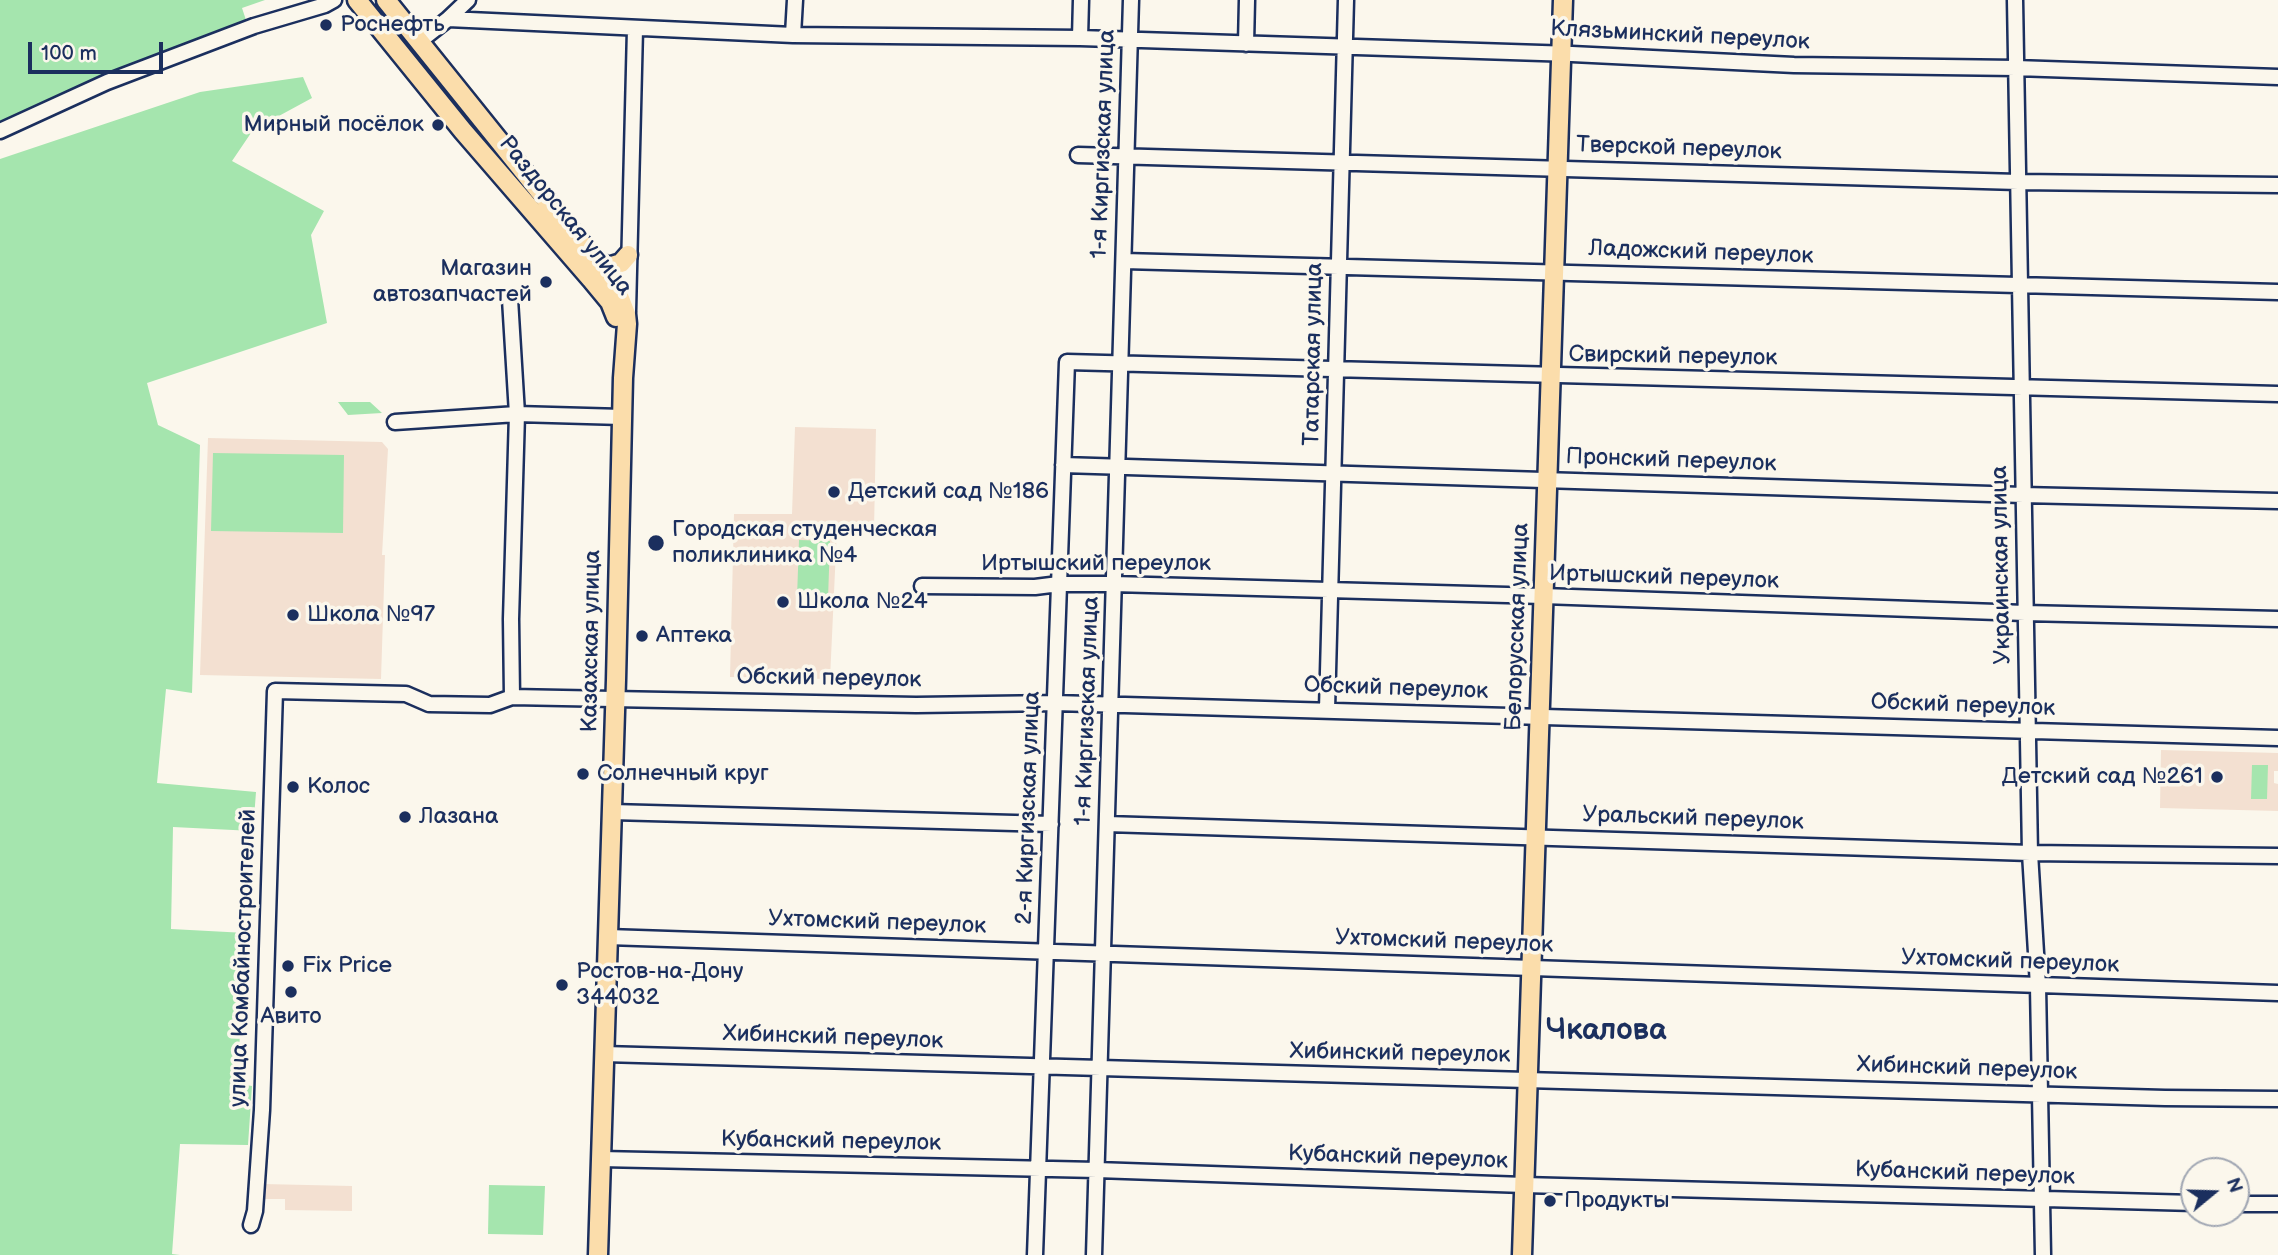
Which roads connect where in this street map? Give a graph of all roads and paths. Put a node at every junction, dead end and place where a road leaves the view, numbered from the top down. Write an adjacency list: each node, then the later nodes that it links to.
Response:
1 (334, 0): 24 (street)
2 (358, 0): 25 (main road, Раздорская улица)
3 (386, 0): 17 (main road, Раздорская улица)
4 (468, 0): 12 (street)
5 (795, 0): 14 (street)
6 (1081, 0): 15 (street)
7 (1131, 0): 16 (street, 1-я Киргизская улица)
8 (1247, 0): 18 (street)
9 (1346, 0): 19 (street, Татарская улица)
10 (1563, 0): 20 (main road, Белорусская улица)
11 (2015, 0): 21 (street, Украинская улица)
12 (448, 19): 13 (street, Клязьминский переулок); 17 (street)
13 (635, 29): 14 (street, Клязьминский переулок); 32 (street, Казахская улица)
14 (793, 35): 15 (street, Клязьминский переулок)
15 (1080, 38): 16 (street, Клязьминский переулок)
16 (1130, 40): 18 (street, Клязьминский переулок); 27 (street, 1-я Киргизская улица)
17 (420, 41): 23 (main road, Раздорская улица)
18 (1246, 44): 19 (street, Клязьминский переулок)
19 (1344, 47): 20 (street, Клязьминский переулок); 28 (street, Татарская улица)
20 (1561, 53): 21 (street, Клязьминский переулок); 29 (main road, Белорусская улица)
21 (2016, 68): 22 (street, Клязьминский переулок); 30 (street, Украинская улица)
22 (2278, 77)
23 (481, 117): 25 (main road, Раздорская улица); 34 (main road, Раздорская улица)
24 (0, 131)
25 (463, 131): 45 (main road, Раздорская улица)
26 (1078, 155): 27 (street, Тверской переулок)
27 (1127, 155): 28 (street, Тверской переулок); 33 (street, 1-я Киргизская улица)
28 (1342, 161): 29 (street, Тверской переулок); 35 (street, Татарская улица)
29 (1557, 168): 30 (street, Тверской переулок); 36 (main road, Белорусская улица)
30 (2018, 182): 31 (street, Тверской переулок); 37 (street, Украинская улица)
31 (2278, 185)
32 (628, 256): 34 (main road); 40 (street, Казахская улица)
33 (1124, 261): 35 (street, Ладожский переулок); 42 (street, 1-я Киргизская улица)
34 (598, 264): 40 (main road, Раздорская улица)
35 (1339, 266): 36 (street, Ладожский переулок); 43 (street, Татарская улица)
36 (1553, 271): 37 (street, Ладожский переулок); 44 (main road, Белорусская улица)
37 (2020, 284): 38 (street, Ладожский переулок); 46 (street, Украинская улица)
38 (2278, 292)
39 (510, 299): 48 (street)
40 (627, 324): 45 (main road, Казахская улица)
41 (1067, 362): 42 (street, Свирский переулок); 51 (street, 2-я Киргизская улица)
42 (1121, 362): 43 (street, Свирский переулок); 52 (street, 1-я Киргизская улица)
43 (1336, 369): 44 (street, Свирский переулок); 53 (street, Татарская улица)
44 (1551, 376): 46 (street, Свирский переулок); 54 (main road, Белорусская улица)
45 (623, 378): 49 (main road, Казахская улица)
46 (2021, 388): 47 (street, Свирский переулок); 55 (street, Украинская улица)
47 (2278, 394)
48 (517, 414): 49 (street); 50 (street); 65 (street)
49 (622, 417): 66 (main road, Казахская улица)
50 (396, 422)
51 (1063, 465): 52 (street, Пронский переулок); 57 (street, 2-я Киргизская улица)
52 (1118, 468): 53 (street, Пронский переулок); 58 (street, 1-я Киргизская улица)
53 (1334, 474): 54 (street, Пронский переулок); 60 (street, Татарская улица)
54 (1547, 480): 55 (street, Пронский переулок); 61 (main road, Белорусская улица)
55 (2023, 495): 56 (street, Пронский переулок); 62 (street, Украинская улица)
56 (2278, 501)
57 (1059, 584): 58 (street, Иртышский переулок); 59 (street, Иртышский переулок); 67 (street, 2-я Киргизская улица)
58 (1114, 584): 60 (street, Иртышский переулок); 68 (street, 1-я Киргизская улица)
59 (922, 586)
60 (1331, 590): 61 (street, Иртышский переулок); 69 (street, Татарская улица)
61 (1543, 596): 62 (street, Иртышский переулок); 70 (main road, Белорусская улица)
62 (2025, 613): 63 (street, Иртышский переулок); 71 (street, Украинская улица)
63 (2278, 619)
64 (275, 691): 65 (street, Обский переулок); 99 (street, улица Комбайностроителей)
65 (512, 697): 66 (street, Обский переулок)
66 (615, 698): 67 (street, Обский переулок); 73 (main road, Казахская улица)
67 (1055, 703): 68 (street, Обский переулок); 74 (street, 2-я Киргизская улица)
68 (1111, 705): 69 (street, Обский переулок); 75 (street, 1-я Киргизская улица)
69 (1327, 709): 70 (street, Обский переулок)
70 (1539, 716): 71 (street, Обский переулок); 76 (main road, Белорусская улица)
71 (2028, 732): 72 (street, Обский переулок); 77 (street, Украинская улица)
72 (2278, 738)
73 (612, 812): 74 (street); 79 (main road, Казахская улица)
74 (1051, 824): 80 (street, 2-я Киргизская улица)
75 (1107, 824): 76 (street, Уральский переулок); 81 (street, 1-я Киргизская улица)
76 (1535, 837): 77 (street, Уральский переулок); 82 (main road, Белорусская улица)
77 (2030, 853): 78 (street, Уральский переулок); 83 (street, Украинская улица)
78 (2278, 856)
79 (608, 937): 80 (street, Ухтомский переулок); 85 (main road, Казахская улица)
80 (1046, 952): 81 (street, Ухтомский переулок); 86 (street, 2-я Киргизская улица)
81 (1103, 953): 82 (street, Ухтомский переулок); 87 (street, 1-я Киргизская улица)
82 (1531, 968): 83 (street, Ухтомский переулок); 88 (main road, Белорусская улица)
83 (2038, 986): 84 (street, Ухтомский переулок); 89 (street, Украинская улица)
84 (2278, 993)
85 (604, 1054): 86 (street, Хибинский переулок); 91 (main road, Казахская улица)
86 (1042, 1067): 87 (street, Хибинский переулок); 92 (street, 2-я Киргизская улица)
87 (1100, 1069): 88 (street, Хибинский переулок); 93 (street, 1-я Киргизская улица)
88 (1527, 1080): 89 (street, Хибинский переулок); 94 (main road, Белорусская улица)
89 (2040, 1094): 90 (street, Хибинский переулок); 95 (street, Украинская улица)
90 (2278, 1099)
91 (601, 1159): 92 (street, Кубанский переулок); 100 (main road, Казахская улица)
92 (1038, 1169): 93 (street, Кубанский переулок); 101 (street, 2-я Киргизская улица)
93 (1097, 1170): 94 (street, Кубанский переулок); 102 (street, 1-я Киргизская улица)
94 (1524, 1185): 95 (street, Кубанский переулок); 103 (main road, Белорусская улица)
95 (2042, 1198): 96 (street, Кубанский переулок); 104 (street, Украинская улица)
96 (2180, 1203)
97 (2250, 1204): 98 (street)
98 (2278, 1204)
99 (251, 1225)
100 (598, 1255)
101 (1035, 1255)
102 (1094, 1255)
103 (1522, 1255)
104 (2043, 1255)

